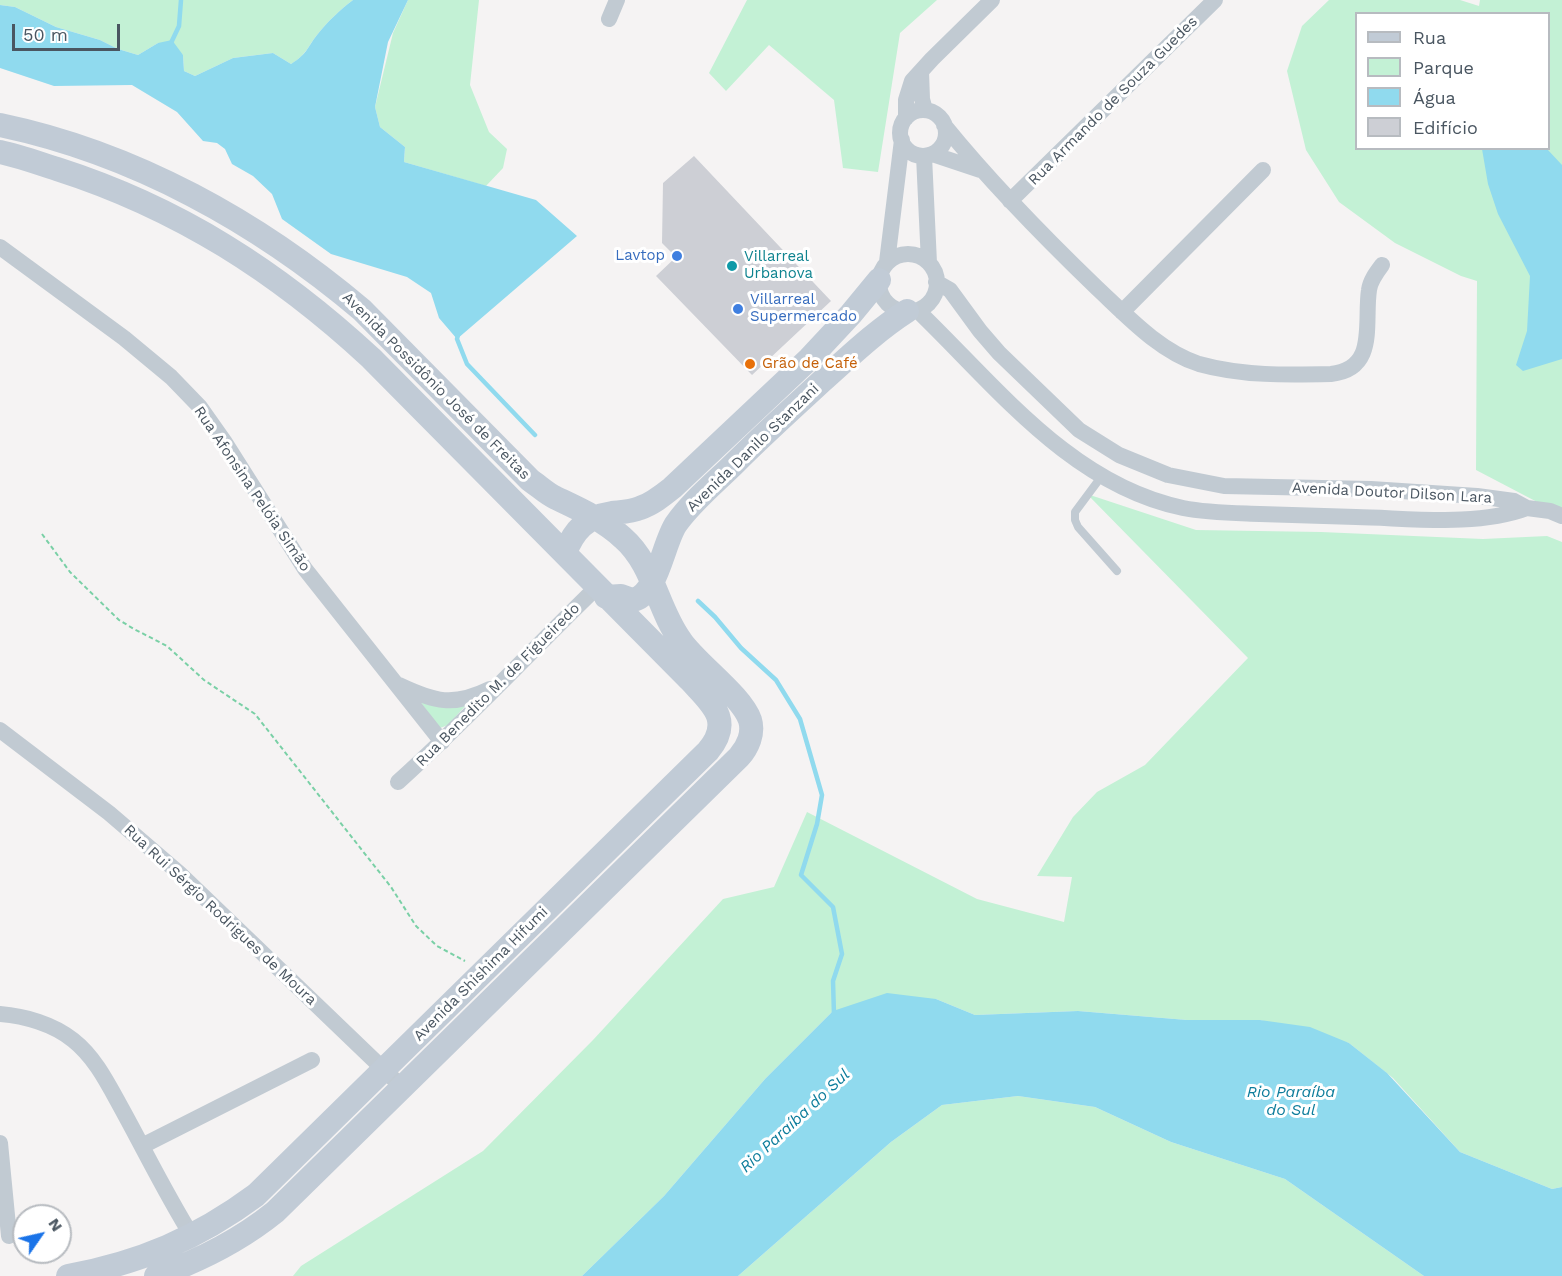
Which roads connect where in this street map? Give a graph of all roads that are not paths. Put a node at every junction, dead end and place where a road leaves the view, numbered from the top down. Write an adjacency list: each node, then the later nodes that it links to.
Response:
1 (617, 0): 4 (street)
2 (992, 0): 5 (street)
3 (1215, 0): 15 (street, Rua Armando de Souza Guedes)
4 (609, 19)
5 (921, 71): 6 (street); 7 (street)
6 (925, 110): 7 (street); 9 (street)
7 (906, 118): 10 (street)
8 (0, 125): 26 (street, Avenida Possidônio José de Freitas)
9 (944, 125): 12 (street); 13 (street)
10 (902, 140): 12 (street); 19 (street)
11 (0, 152): 29 (street, Avenida Possidônio José de Freitas)
12 (928, 155): 13 (street); 17 (street)
13 (981, 170): 15 (street)
14 (1263, 170): 22 (street)
15 (1010, 201): 22 (street)
16 (0, 247): 33 (street, Rua Afonsina Pelóia Simão)
17 (928, 263): 19 (street); 20 (street)
18 (1382, 265): 22 (street)
19 (883, 271): 21 (street); 26 (street, Avenida Danilo Stanzani)
20 (936, 282): 21 (street); 24 (street, Avenida Doutor Dilson Lara)
21 (912, 311): 23 (street, Avenida Doutor Dilson Lara); 31 (street, Avenida Danilo Stanzani)
22 (1122, 312)
23 (1101, 477): 27 (street, Avenida Doutor Dilson Lara); 30 (lane)
24 (1237, 486): 25 (street, Avenida Doutor Dilson Lara); 27 (street)
25 (1527, 508): 27 (street, Avenida Doutor Dilson Lara); 28 (street)
26 (588, 514): 29 (street); 31 (street, Avenida Possidônio José de Freitas)
27 (1235, 514)
28 (1562, 516)
29 (565, 553): 32 (street, Avenida Possidônio José de Freitas)
30 (1117, 571)
31 (654, 584): 32 (street); 41 (street, Avenida Shishima Hifumi)
32 (602, 592): 34 (street, Rua Benedito M. de Figueiredo); 40 (street, Avenida Shishima Hifumi)
33 (395, 683): 34 (street); 36 (street, Rua Afonsina Pelóia Simão)
34 (496, 686): 36 (street, Rua Benedito M. de Figueiredo)
35 (0, 730): 40 (street, Rua Rui Sérgio Rodrigues de Moura)
36 (442, 742): 37 (street, Rua Benedito M. de Figueiredo)
37 (398, 782)
38 (0, 1014): 43 (street)
39 (312, 1060): 43 (street)
40 (384, 1070): 41 (street, Rua Rui Sérgio Rodrigues de Moura); 45 (street, Avenida Shishima Hifumi)
41 (403, 1088): 47 (street, Avenida Shishima Hifumi)
42 (0, 1143): 44 (street)
43 (142, 1146): 45 (street)
44 (9, 1236)
45 (192, 1236): 46 (street, Avenida Shishima Hifumi)
46 (68, 1276)
47 (156, 1276)

